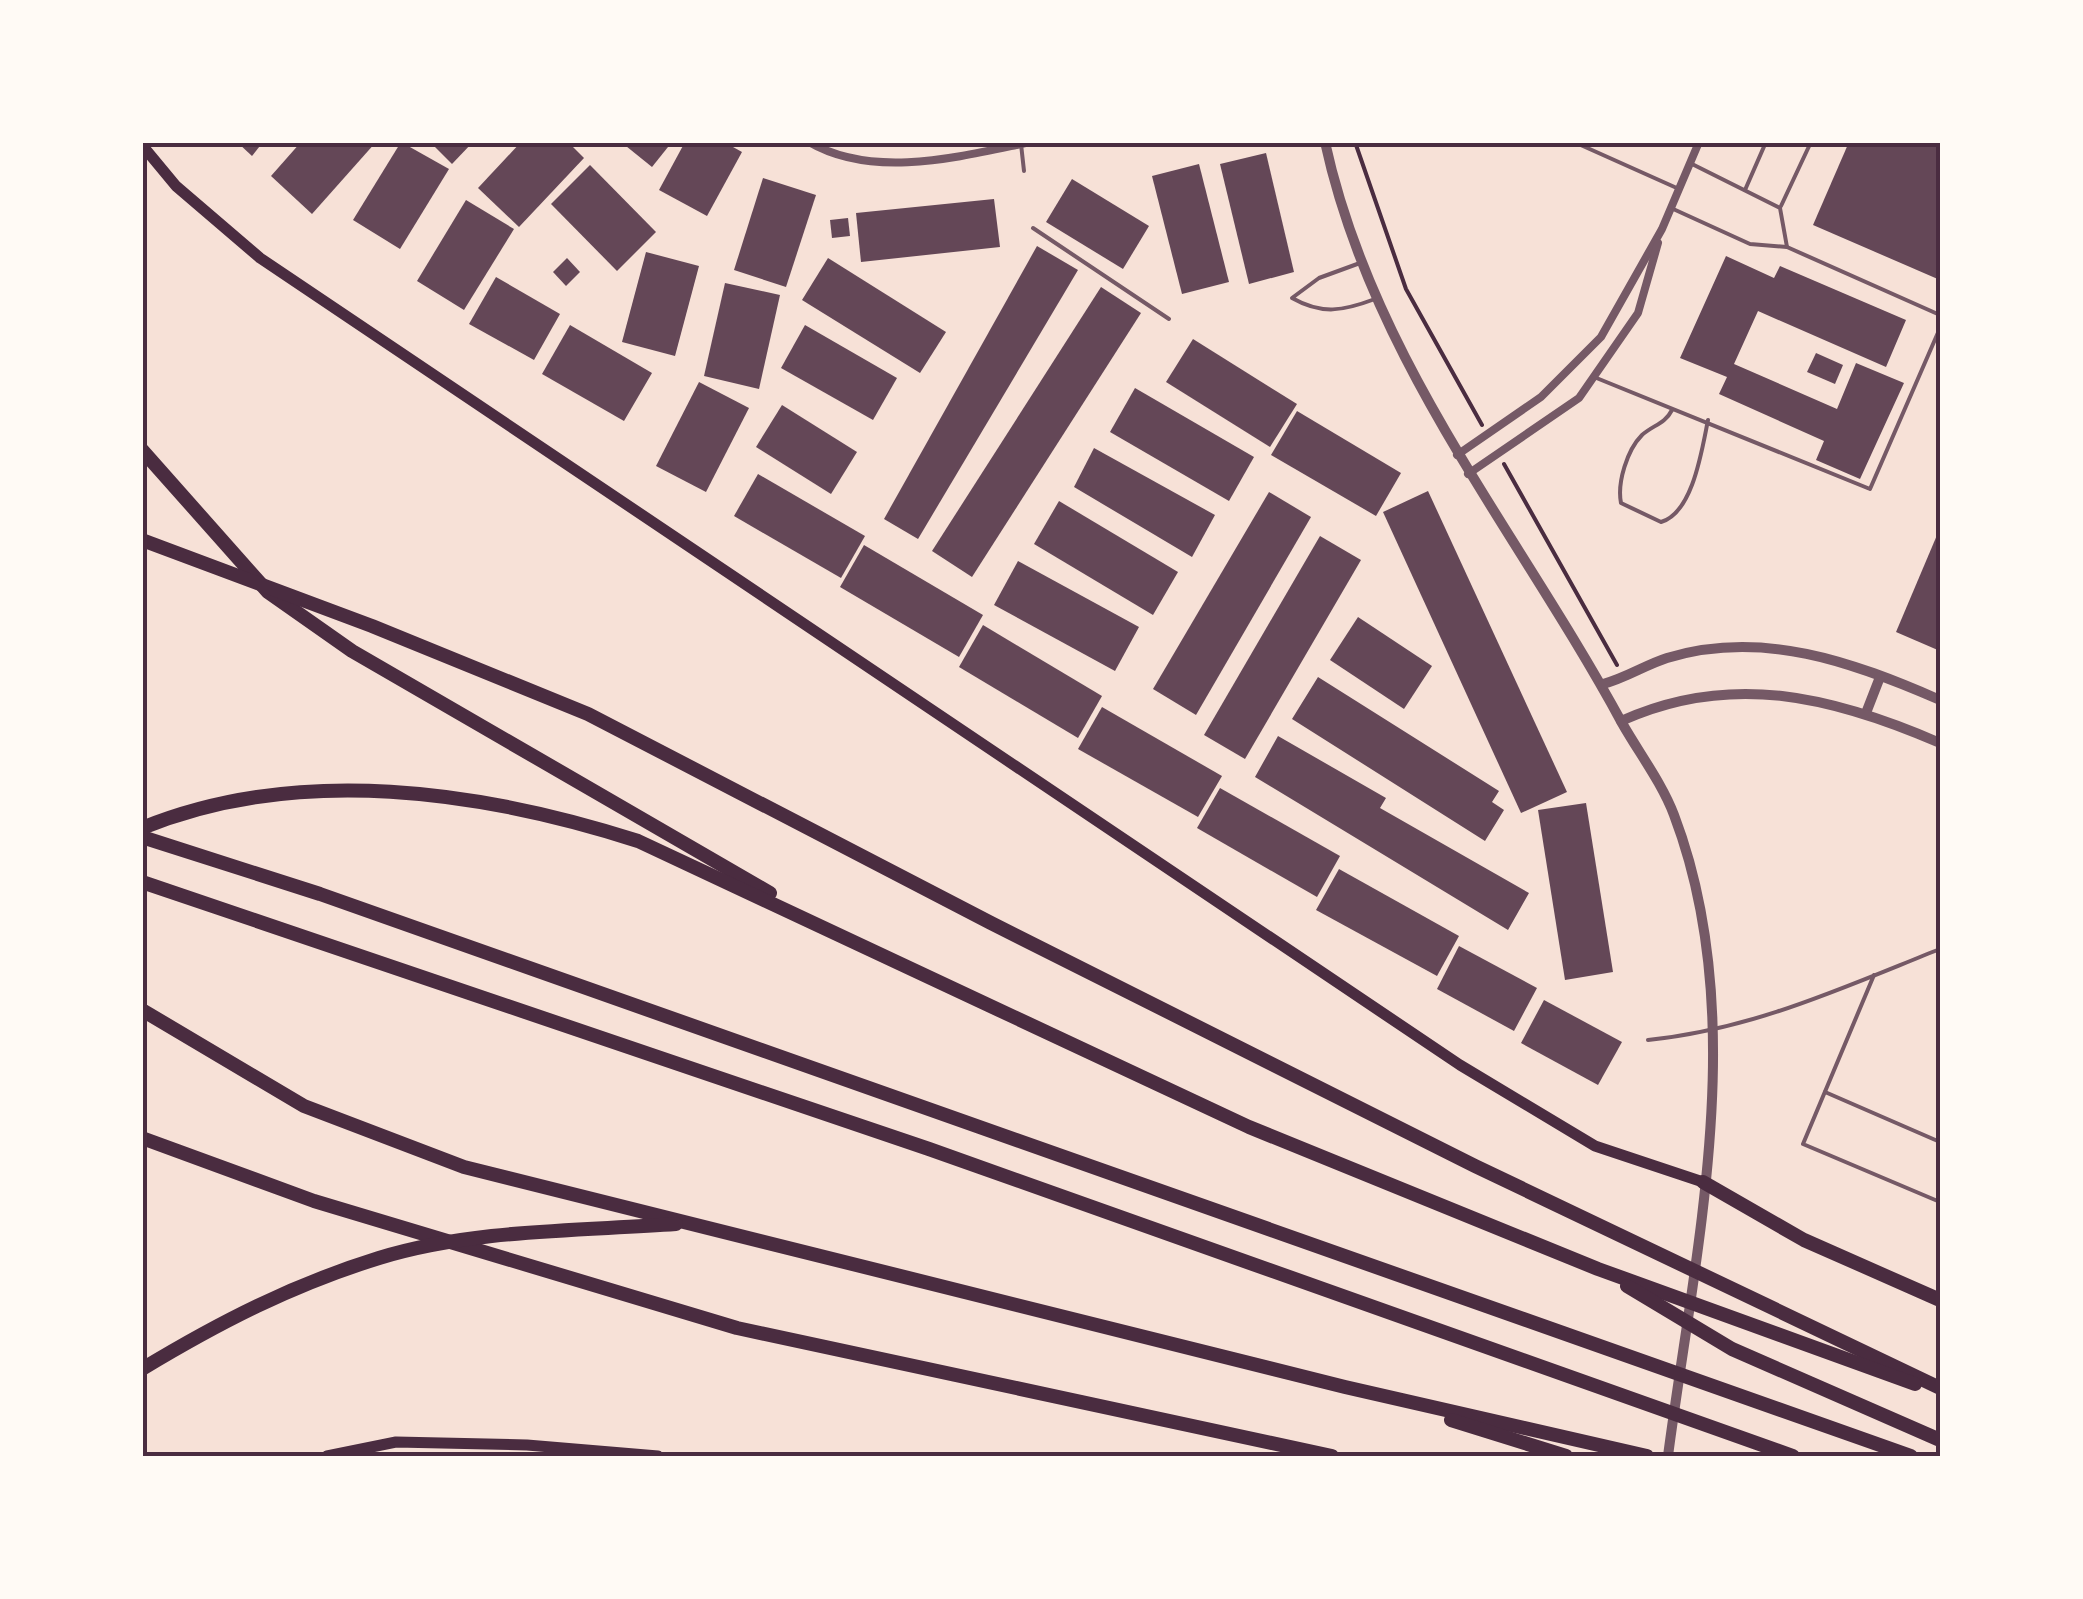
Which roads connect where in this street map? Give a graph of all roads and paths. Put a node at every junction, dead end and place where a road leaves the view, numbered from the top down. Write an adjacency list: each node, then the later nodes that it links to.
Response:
1 (809, 142): 9 (street)
2 (1325, 142): 19 (street)
3 (1356, 142): 27 (path)
4 (1574, 142): 12 (lane)
5 (1699, 142): 10 (street)
6 (1766, 142): 13 (lane)
7 (1811, 142): 15 (lane)
8 (142, 144): 52 (main road)
9 (1026, 144): 11 (lane)
10 (1690, 163): 12 (street); 13 (lane)
11 (1024, 171)
12 (1679, 189): 14 (street)
13 (1745, 190): 15 (lane)
14 (1671, 208): 17 (street); 18 (lane)
15 (1780, 208): 18 (lane)
16 (1033, 228): 22 (lane)
17 (1662, 229): 24 (street); 27 (street)
18 (1787, 246): 21 (lane)
19 (1360, 264): 20 (street); 20 (lane)
20 (1376, 298): 30 (street)
21 (1940, 316)
22 (1169, 319)
23 (1940, 328): 26 (lane)
24 (1594, 377): 25 (lane); 29 (street)
25 (1672, 410): 26 (lane); 26 (lane)
26 (1708, 420)
27 (1487, 434): 30 (street)
28 (142, 450): 43 (highway)
29 (1499, 454): 31 (street); 34 (path)
30 (1457, 455): 31 (street)
31 (1468, 474): 35 (street)
32 (142, 540): 59 (highway)
33 (1880, 677): 34 (street); 36 (street); 37 (street)
34 (1624, 678): 35 (street)
35 (1603, 684): 38 (street)
36 (1940, 700)
37 (1866, 712): 38 (street); 39 (street)
38 (1621, 721): 47 (street)
39 (1940, 744)
40 (142, 828): 43 (highway)
41 (142, 837): 70 (highway)
42 (142, 882): 69 (highway)
43 (846, 937): 55 (highway)
44 (1940, 949): 45 (lane)
45 (1874, 975): 47 (lane); 49 (lane)
46 (142, 1010): 54 (highway)
47 (1712, 1033): 48 (lane); 52 (street)
48 (1648, 1040)
49 (1825, 1092): 51 (lane); 53 (lane)
50 (142, 1138): 65 (highway)
51 (1940, 1142)
52 (1703, 1182): 56 (highway); 68 (street)
53 (1940, 1202)
54 (687, 1224): 57 (highway); 58 (highway)
55 (1598, 1269): 59 (highway); 60 (highway)
56 (1940, 1300)
57 (142, 1369)
58 (1345, 1387): 66 (highway); 67 (highway)
59 (1940, 1391)
60 (1940, 1440)
61 (396, 1442): 62 (main road); 63 (lane); 64 (main road)
62 (327, 1456)
63 (395, 1456)
64 (658, 1456)
65 (1332, 1456)
66 (1566, 1456)
67 (1647, 1456)
68 (1668, 1456)
69 (1793, 1456)
70 (1911, 1456)

